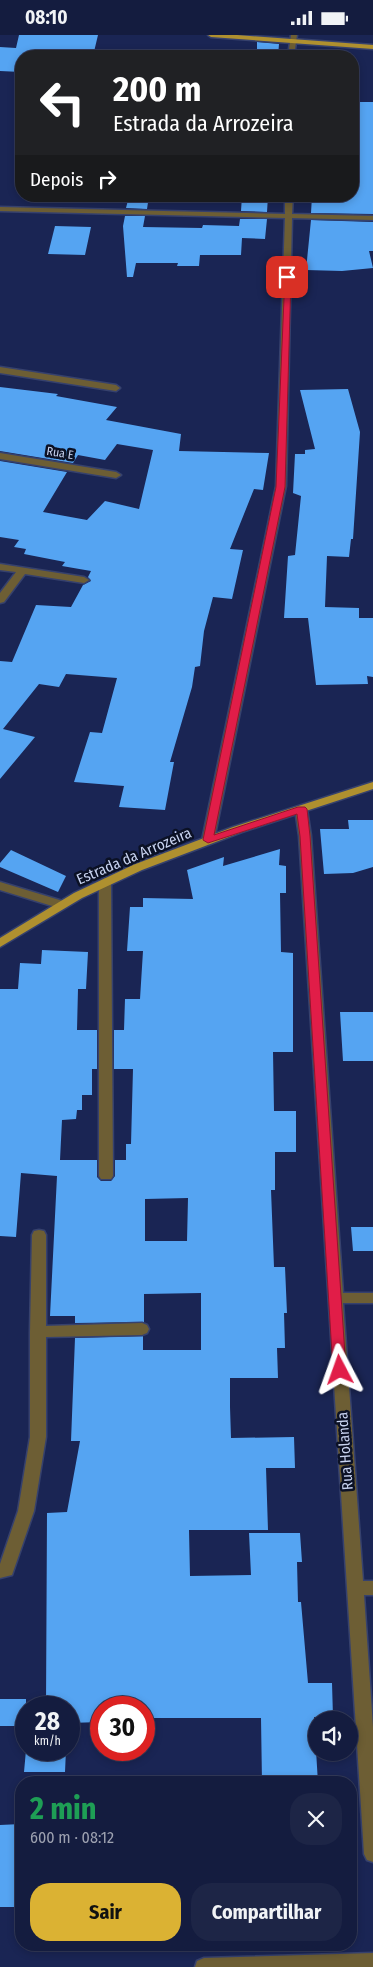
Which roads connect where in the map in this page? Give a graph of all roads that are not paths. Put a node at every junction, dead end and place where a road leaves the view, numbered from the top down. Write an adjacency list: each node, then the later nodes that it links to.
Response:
1 (211, 35): 2 (main road)
2 (293, 38): 3 (main road)
3 (373, 47)
4 (289, 202): 6 (street)
5 (0, 209): 6 (street)
6 (289, 217): 7 (street); 18 (street)
7 (373, 218)
8 (0, 370): 9 (street)
9 (116, 388)
10 (0, 456): 11 (street, Rua E)
11 (116, 475)
12 (0, 567): 13 (street)
13 (22, 571): 14 (street); 15 (street)
14 (84, 581)
15 (0, 600)
16 (373, 785): 17 (main road, Estrada da Arrozeira)
17 (301, 809): 18 (main road, Estrada da Arrozeira); 25 (street, Rua Holanda)
18 (208, 840): 19 (main road, Estrada da Arrozeira)
19 (105, 882): 21 (main road, Estrada da Arrozeira); 23 (street)
20 (0, 886): 21 (street)
21 (62, 905): 22 (main road, Estrada da Arrozeira)
22 (0, 943)
23 (106, 1176)
24 (39, 1235): 28 (street)
25 (334, 1298): 26 (street); 30 (street, Rua Holanda)
26 (373, 1298)
27 (142, 1329): 28 (street)
28 (37, 1331): 29 (street)
29 (0, 1571)
30 (355, 1588): 31 (street); 32 (street, Rua Holanda)
31 (373, 1588)
32 (373, 1854)
33 (373, 1962): 34 (street)
34 (204, 1967)

